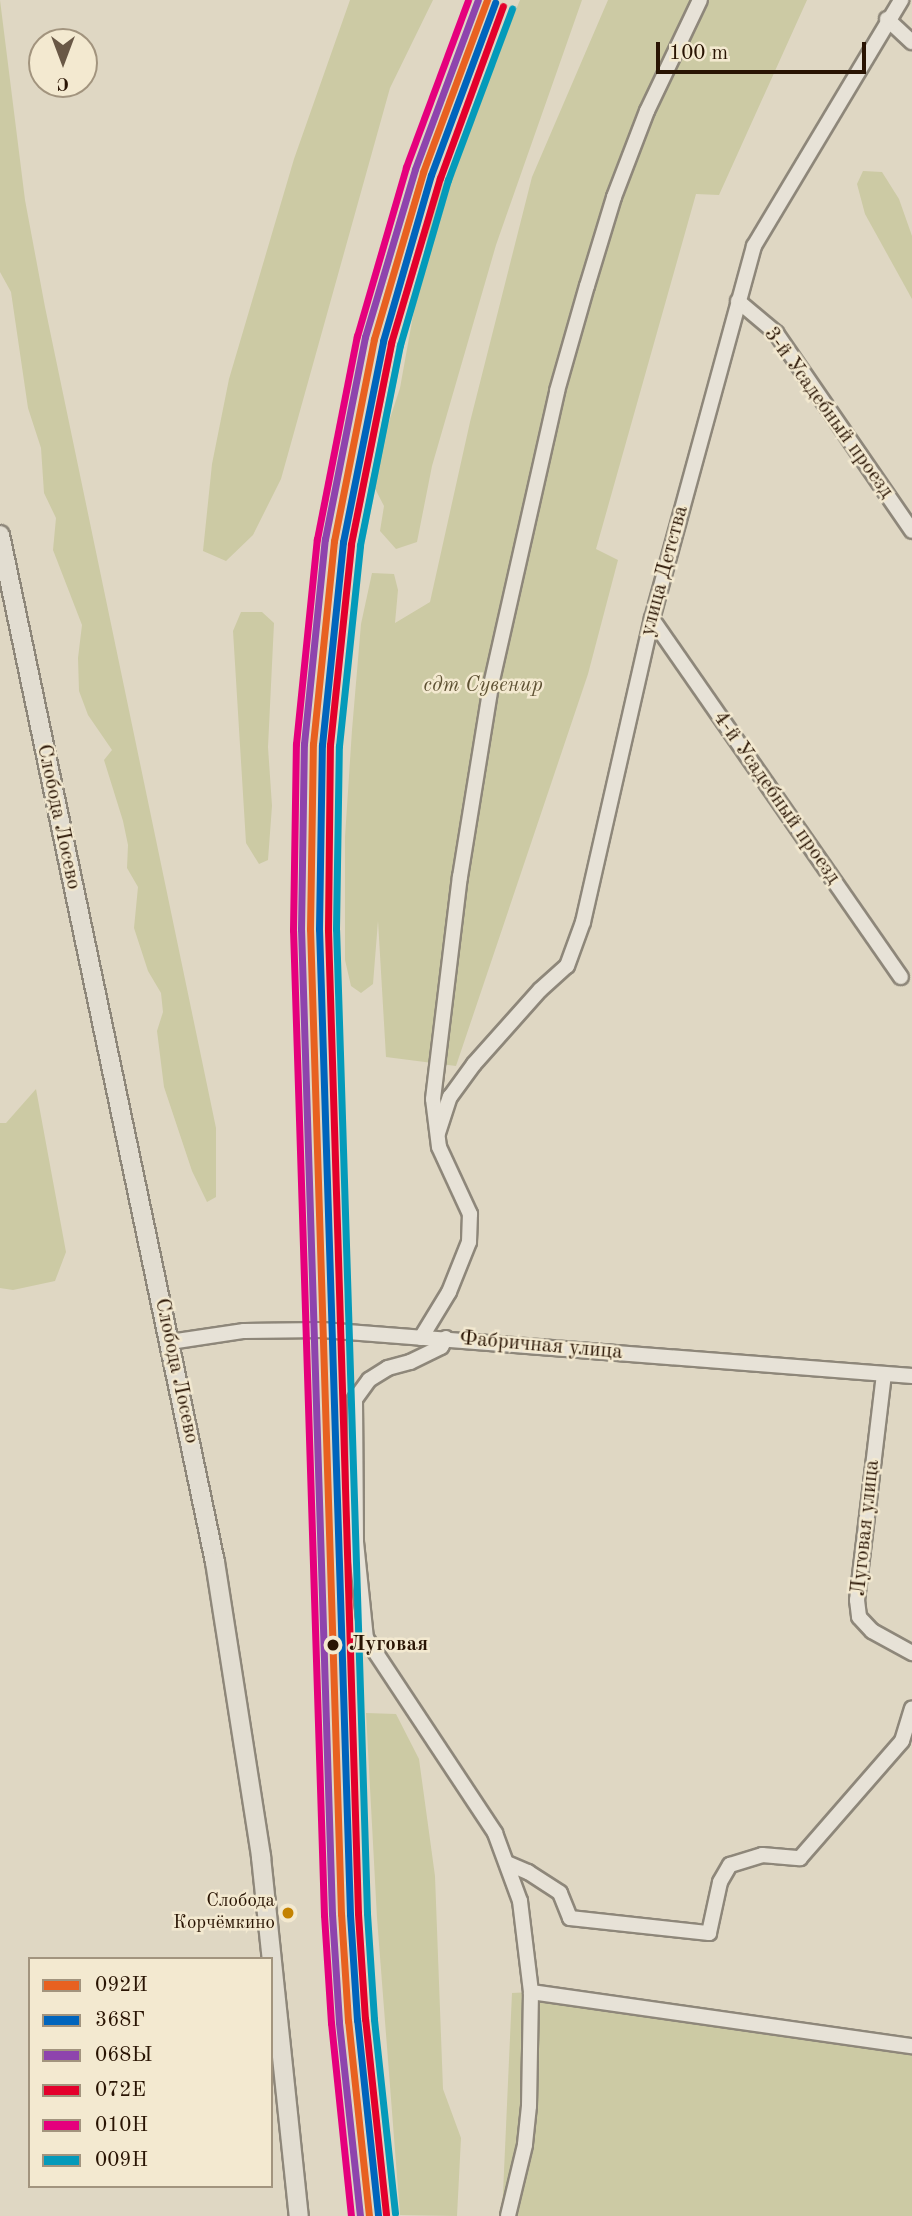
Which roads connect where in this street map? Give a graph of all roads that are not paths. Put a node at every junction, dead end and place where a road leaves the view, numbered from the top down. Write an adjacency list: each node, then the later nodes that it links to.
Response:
1 (700, 0): 10 (street)
2 (901, 0): 3 (street, улица Детства)
3 (887, 19): 4 (street); 5 (street, улица Детства)
4 (912, 42)
5 (738, 301): 6 (street, 3-й Усадебный проезд); 8 (street, улица Детства)
6 (912, 531)
7 (0, 536): 13 (main road, Слобода Лосево)
8 (652, 619): 9 (street, 4-й Усадебный проезд); 10 (street, улица Детства)
9 (901, 977)
10 (437, 1136): 11 (street)
11 (421, 1338): 12 (street, Фабричная улица); 13 (street, Фабричная улица)
12 (446, 1338): 14 (street, Фабричная улица); 19 (street)
13 (170, 1342): 20 (main road, Слобода Лосево)
14 (884, 1374): 15 (street, Фабричная улица); 16 (street, Луговая улица)
15 (912, 1376)
16 (912, 1653)
17 (912, 1709): 18 (street)
18 (907, 1743): 19 (street)
19 (509, 1864): 22 (street)
20 (272, 1957)
21 (273, 1970): 24 (main road, Слобода Лосево)
22 (531, 1992): 23 (street); 25 (street)
23 (912, 2046)
24 (299, 2216)
25 (508, 2216)

